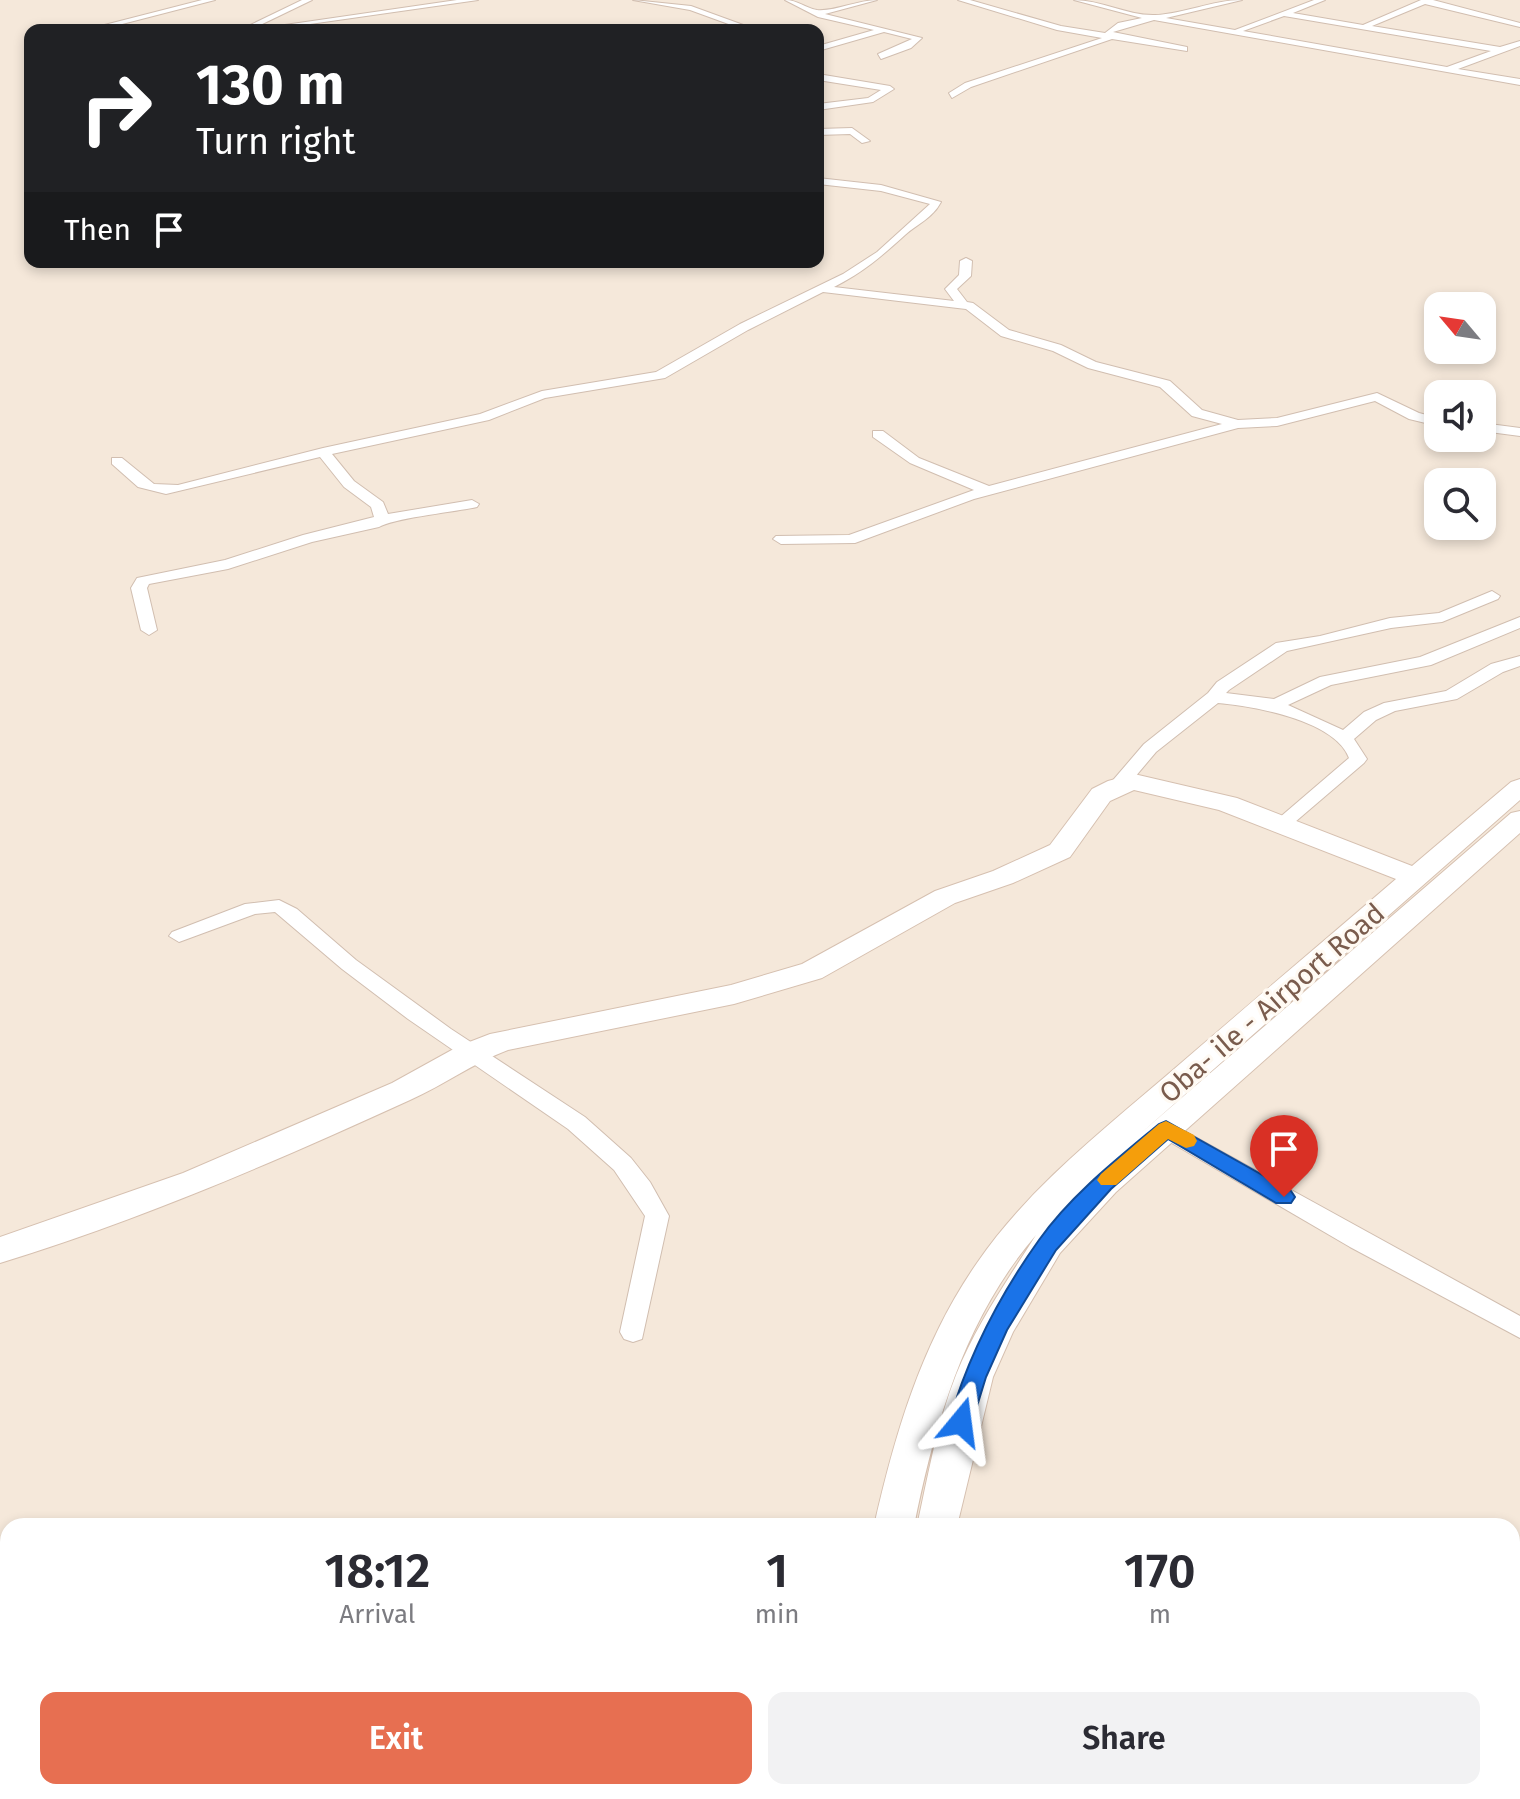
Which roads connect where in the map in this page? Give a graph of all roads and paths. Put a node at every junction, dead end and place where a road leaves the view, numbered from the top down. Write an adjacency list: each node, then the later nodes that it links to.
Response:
1 (211, 0): 18 (street)
2 (308, 0): 17 (street)
3 (474, 0): 21 (street)
4 (637, 0): 22 (street)
5 (789, 0): 14 (street)
6 (873, 0): 14 (street)
7 (962, 0): 27 (street)
8 (1078, 0): 16 (street)
9 (1185, 0): 13 (street)
10 (1238, 0): 13 (street)
11 (1321, 0): 15 (street)
12 (1426, 1): 23 (street); 24 (street)
13 (1209, 6): 16 (street)
14 (817, 13): 25 (street)
15 (1284, 14): 24 (street); 26 (street)
16 (1153, 18): 26 (street); 27 (street)
17 (263, 21): 19 (street); 20 (street)
18 (113, 24)
19 (257, 24)
20 (274, 24)
21 (297, 24)
22 (732, 24)
23 (1520, 25)
24 (1366, 26): 31 (street)
25 (887, 29): 29 (street); 32 (street)
26 (1235, 31): 33 (street)
27 (1113, 36): 30 (street); 36 (street)
28 (1520, 43): 31 (street)
29 (824, 46)
30 (1184, 49)
31 (1501, 50): 33 (street)
32 (881, 56)
33 (1446, 70): 35 (street)
34 (824, 78): 37 (street)
35 (1520, 82)
36 (952, 95)
37 (824, 106)
38 (824, 132): 39 (street)
39 (865, 141)
40 (824, 182): 42 (street)
41 (966, 261): 43 (street)
42 (823, 289): 43 (street); 49 (street)
43 (962, 304): 45 (street)
44 (1424, 418): 45 (street)
45 (1238, 424): 51 (street)
46 (1496, 429): 47 (street)
47 (1520, 432)
48 (878, 434): 51 (street)
49 (323, 452): 50 (street); 53 (street)
50 (117, 461)
51 (989, 491): 54 (street)
52 (472, 504): 53 (street)
53 (382, 519): 57 (street)
54 (781, 539)
55 (1492, 596): 59 (street)
56 (1520, 622): 60 (street)
57 (149, 630)
58 (1520, 661): 61 (street)
59 (1214, 697): 60 (street); 62 (street)
60 (1272, 705): 61 (street)
61 (1344, 738): 65 (street)
62 (1117, 786): 65 (main road); 69 (main road)
63 (1520, 787): 66 (main road, Oba- ile - Airport Road)
64 (1520, 819): 68 (main road, Oba- ile - Airport Road)
65 (1281, 824): 66 (main road)
66 (1417, 878): 68 (main road, Oba- ile - Airport Road)
67 (179, 936): 69 (street)
68 (1237, 1049): 70 (main road, Oba- ile - Airport Road); 74 (main road, Oba- ile - Airport Road)
69 (470, 1053): 71 (main road); 73 (street)
70 (1166, 1129): 72 (street); 75 (main road, Oba- ile - Airport Road)
71 (0, 1250)
72 (1520, 1328)
73 (633, 1332)
74 (896, 1518)
75 (939, 1518)

